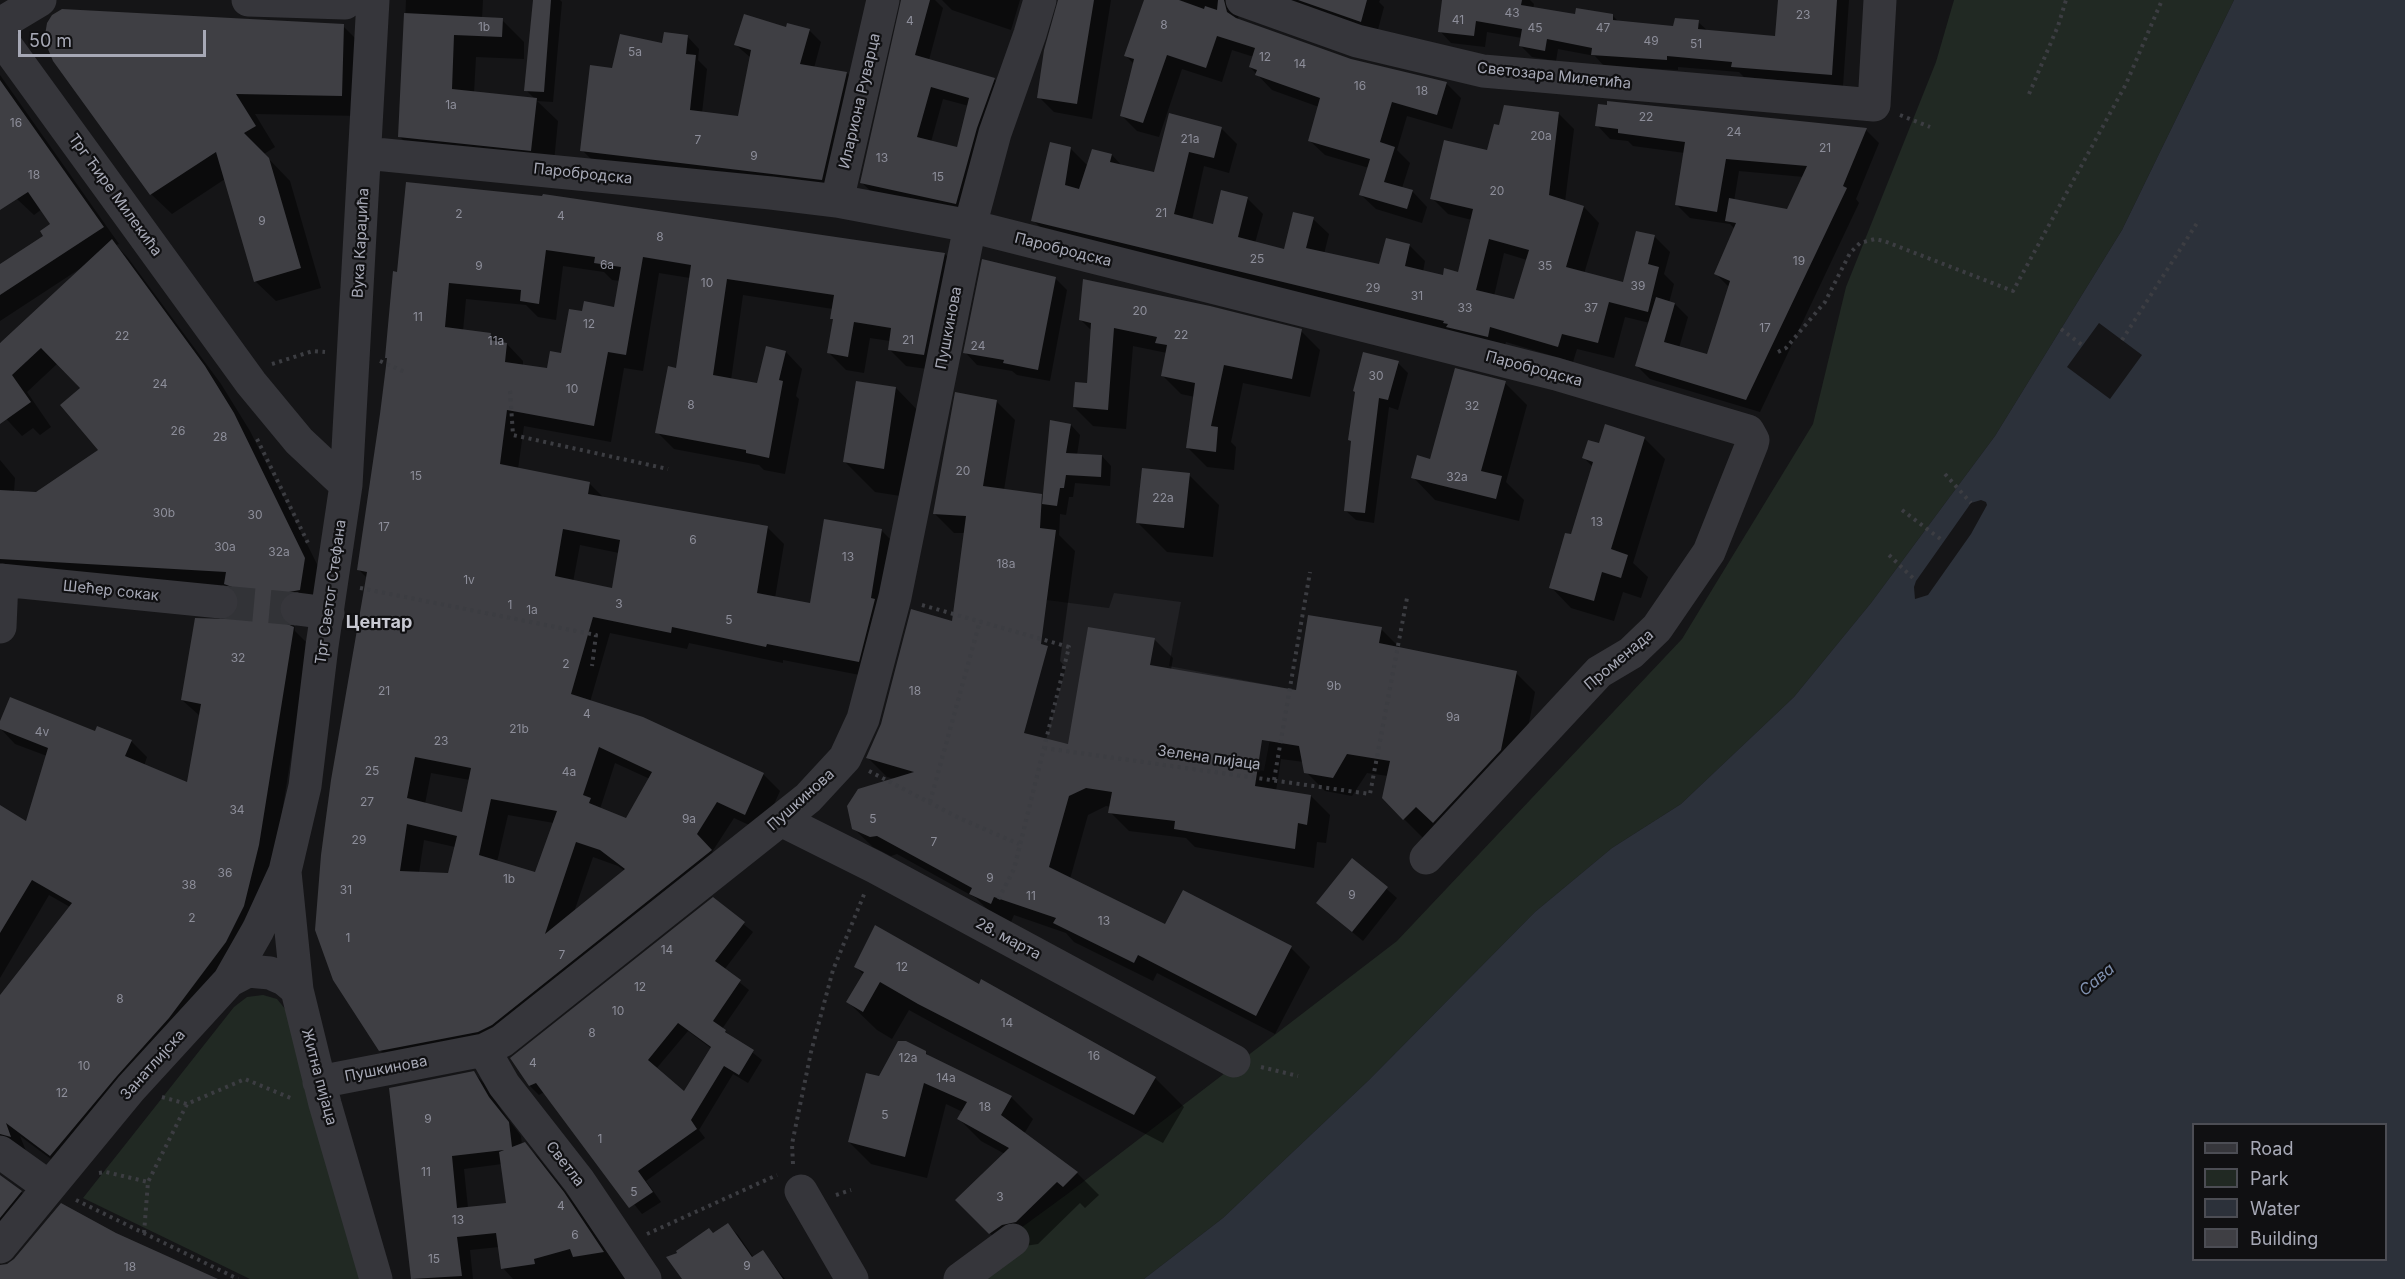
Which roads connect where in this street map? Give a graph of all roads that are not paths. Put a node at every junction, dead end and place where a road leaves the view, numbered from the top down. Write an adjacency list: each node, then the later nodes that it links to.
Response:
1 (40, 0): 8 (street)
2 (248, 0): 7 (street)
3 (882, 0): 11 (street, Илариона Руварца)
4 (1040, 0): 12 (street, Пушкинова)
5 (1242, 0): 6 (street, Светозара Милетића)
6 (1880, 0)
7 (359, 2): 10 (street, Вука Караџића)
8 (0, 24)
9 (0, 37): 14 (street, Трг Ћире Милекића)
10 (365, 153): 11 (street, Паробродска); 14 (street, Вука Караџића)
11 (837, 201): 12 (street, Паробродска)
12 (969, 226): 13 (street, Паробродска); 18 (street, Пушкинова)
13 (1744, 429): 19 (street, Променада)
14 (346, 485): 20 (street, Трг Светог Стефана)
15 (1, 580): 16 (street, Шећер сокак); 17 (street)
16 (221, 602)
17 (0, 627)
18 (781, 820): 23 (street, Пушкинова); 24 (street, 28. марта)
19 (1426, 858)
20 (285, 871): 21 (street, Занатлијска); 22 (street, Житна пијаца)
21 (229, 981): 22 (street); 28 (street, Занатлијска)
22 (297, 990): 25 (street, Житна пијаца)
23 (484, 1050): 25 (street, Пушкинова); 32 (street, Светла)
24 (1234, 1061)
25 (319, 1082): 31 (street, Житна пијаца)
26 (0, 1152): 28 (street)
27 (797, 1179): 33 (street)
28 (49, 1187): 30 (street, Занатлијска)
29 (1014, 1240): 34 (street)
30 (0, 1247)
31 (376, 1279)
32 (645, 1279)
33 (852, 1279)
34 (960, 1279)

